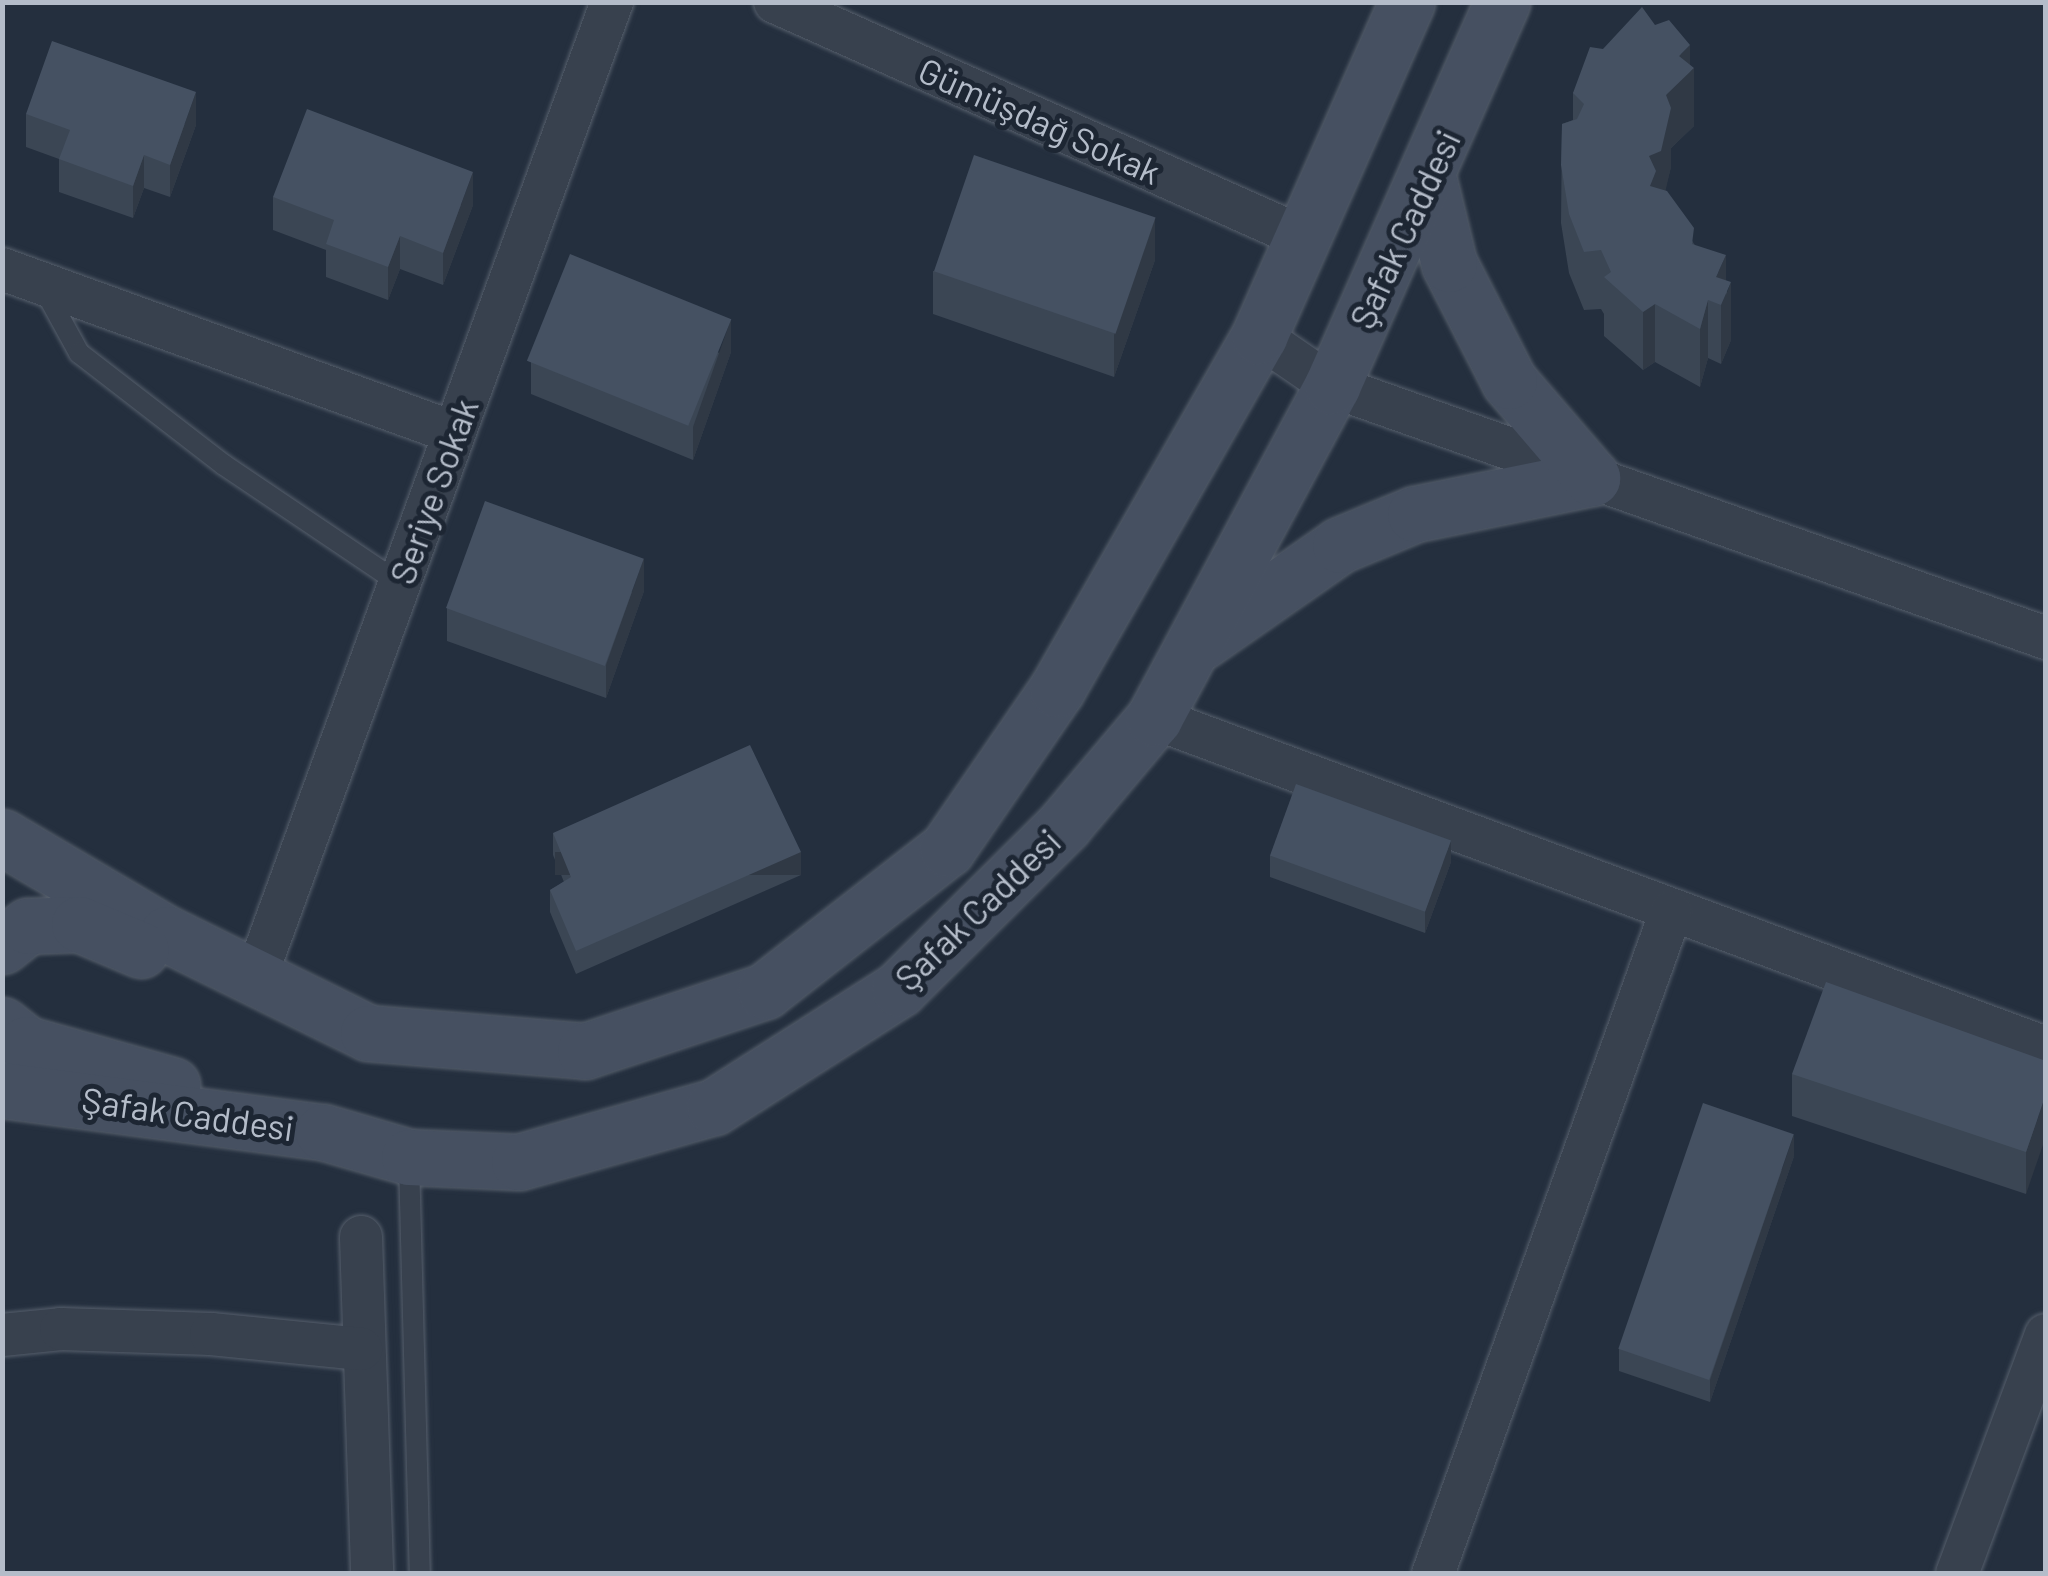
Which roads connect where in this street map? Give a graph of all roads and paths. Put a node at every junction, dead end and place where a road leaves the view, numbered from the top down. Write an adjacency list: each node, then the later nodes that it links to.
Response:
1 (612, 2): 10 (street, Seriye Sokak)
2 (775, 2): 6 (street, Gümüşdağ Sokak)
3 (1407, 2): 6 (main road, Şafak Caddesi)
4 (1502, 2): 5 (main road, Şafak Caddesi)
5 (1428, 177): 9 (main road, Şafak Caddesi); 11 (main road)
6 (1304, 238): 8 (main road, Şafak Caddesi)
7 (22, 276): 10 (street); 12 (lane)
8 (1260, 336): 9 (street); 19 (main road, Şafak Caddesi)
9 (1332, 386): 11 (street); 14 (main road, Şafak Caddesi)
10 (454, 434): 12 (street, Seriye Sokak)
11 (1592, 478): 13 (street); 14 (main road)
12 (400, 583): 19 (street, Seriye Sokak)
13 (2046, 638)
14 (1190, 650): 15 (main road, Şafak Caddesi)
15 (1154, 718): 17 (street); 24 (main road, Şafak Caddesi)
16 (2, 837): 19 (main road, Şafak Caddesi)
17 (1672, 912): 21 (street); 31 (street)
18 (2, 946): 19 (main road)
19 (254, 979)
20 (2, 1026): 23 (main road)
21 (2046, 1048)
22 (2, 1090): 23 (main road, Şafak Caddesi)
23 (305, 1130): 24 (main road, Şafak Caddesi)
24 (409, 1157): 30 (lane)
25 (361, 1237): 28 (street)
26 (2, 1335): 28 (street)
27 (2046, 1335): 32 (street)
28 (361, 1349): 29 (street)
29 (372, 1574)
30 (420, 1574)
31 (1433, 1574)
32 (1957, 1574)

